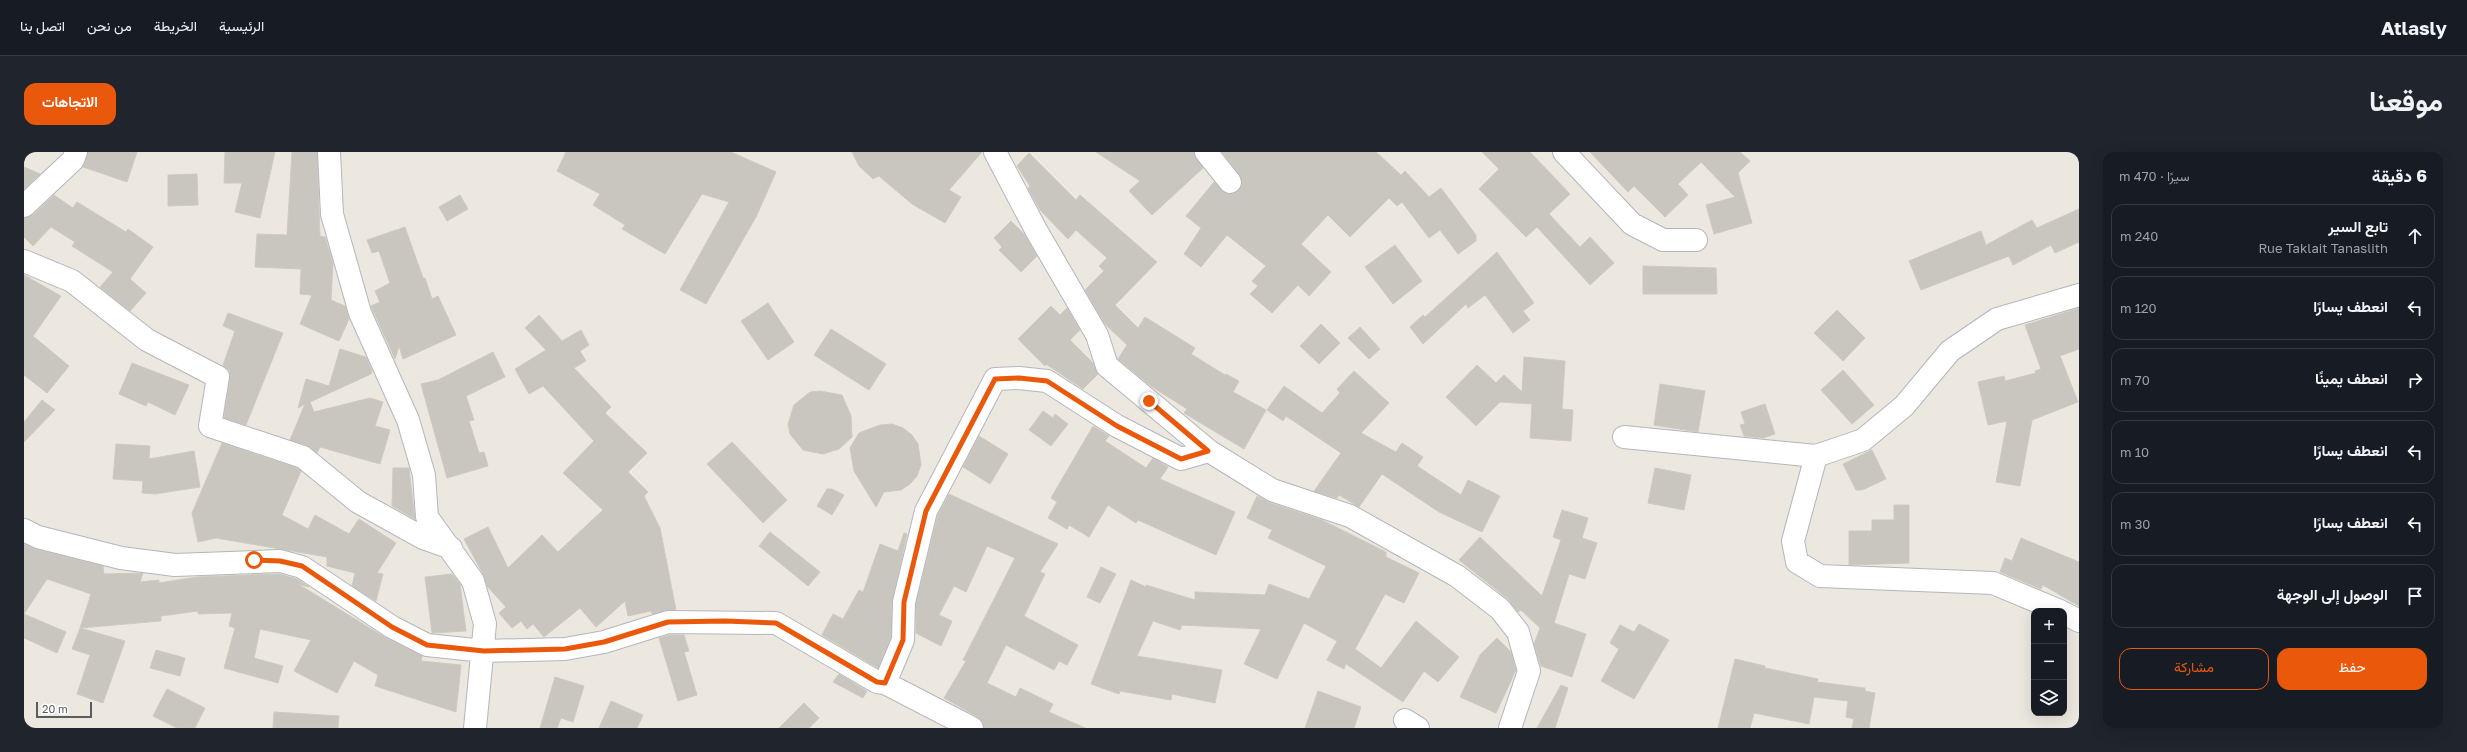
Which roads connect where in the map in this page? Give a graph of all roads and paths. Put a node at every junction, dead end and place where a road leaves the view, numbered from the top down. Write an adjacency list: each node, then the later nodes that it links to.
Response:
1 (76, 152): 7 (street)
2 (329, 152): 15 (street)
3 (995, 152): 12 (street)
4 (1206, 152): 6 (street)
5 (1564, 152): 8 (street)
6 (1230, 182)
7 (24, 206)
8 (1696, 240)
9 (24, 261): 15 (street)
10 (2079, 295): 13 (street)
11 (1624, 437): 13 (street)
12 (1208, 451): 20 (street); 23 (street)
13 (1816, 456): 16 (street)
14 (24, 530): 19 (street)
15 (451, 548): 19 (street)
16 (2053, 608)
17 (2067, 615): 18 (street)
18 (2079, 621)
19 (484, 651): 20 (street); 21 (street)
20 (885, 683): 22 (street)
21 (475, 728)
22 (972, 728)
23 (1510, 728)

